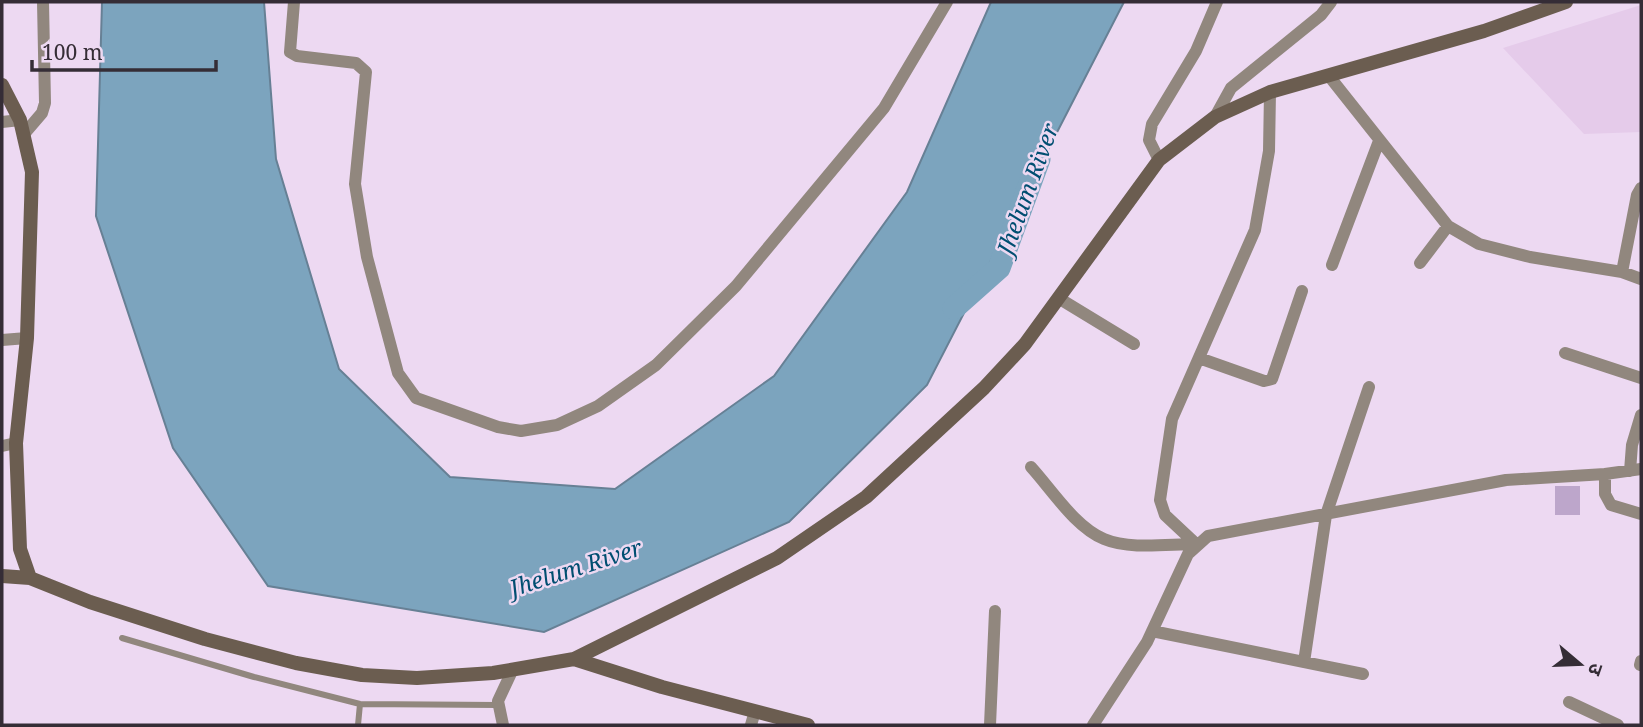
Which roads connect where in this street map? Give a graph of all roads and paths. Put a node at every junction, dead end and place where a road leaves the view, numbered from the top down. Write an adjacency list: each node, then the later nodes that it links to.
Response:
1 (43, 2): 12 (street)
2 (294, 2): 3 (street)
3 (947, 2)
4 (1217, 2): 14 (street)
5 (1331, 2): 10 (street)
6 (1566, 2): 7 (main road)
7 (1329, 76): 9 (main road); 13 (street)
8 (2, 85): 12 (main road)
9 (1270, 92): 10 (main road); 27 (street)
10 (1215, 117): 14 (main road)
11 (2, 122): 12 (street)
12 (22, 127): 23 (main road)
13 (1379, 141): 16 (street); 18 (street)
14 (1159, 160): 22 (main road)
15 (1641, 188): 19 (street)
16 (1448, 226): 17 (street); 19 (street)
17 (1420, 263)
18 (1332, 265)
19 (1622, 272): 20 (street)
20 (1641, 279)
21 (1302, 291): 27 (street)
22 (1060, 299): 25 (street); 43 (main road)
23 (27, 338): 24 (street); 31 (main road)
24 (2, 340)
25 (1133, 344)
26 (1565, 353): 28 (street)
27 (1199, 358): 37 (street)
28 (1641, 378)
29 (1369, 387): 36 (street)
30 (1641, 415): 33 (street)
31 (9, 444): 39 (main road)
32 (1031, 467): 37 (street)
33 (1636, 470): 34 (street)
34 (1605, 474): 35 (street); 36 (street)
35 (1641, 514)
36 (1326, 515): 37 (street); 44 (street)
37 (1196, 544): 41 (street)
38 (2, 576): 39 (main road)
39 (30, 578): 45 (main road)
40 (995, 611): 54 (street)
41 (1152, 631): 44 (street); 55 (street)
42 (122, 638): 48 (lane)
43 (574, 659): 45 (main road); 50 (main road)
44 (1304, 662): 46 (street)
45 (513, 669): 49 (street)
46 (1363, 674)
47 (1569, 702): 56 (street)
48 (360, 704): 49 (lane); 51 (lane)
49 (497, 705): 52 (street)
50 (753, 718): 53 (main road)
51 (358, 725)
52 (503, 725)
53 (808, 725)
54 (990, 725)
55 (1093, 725)
56 (1618, 725)

